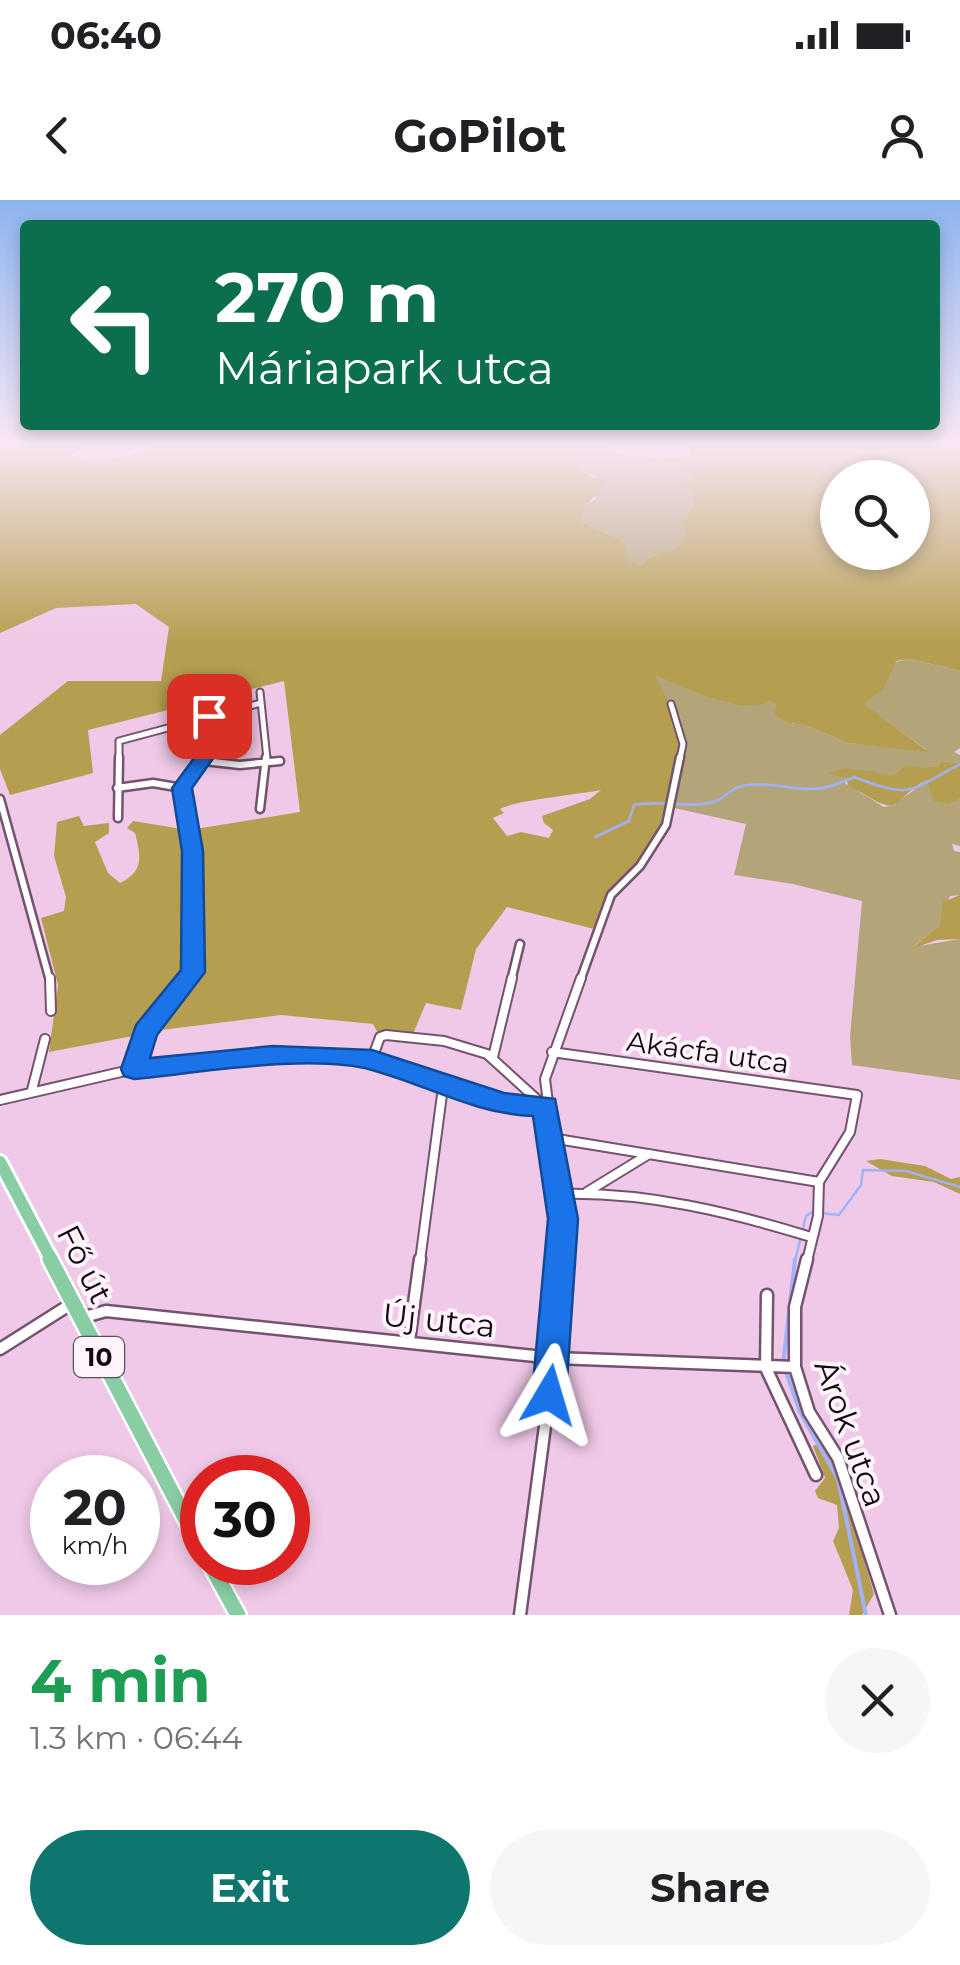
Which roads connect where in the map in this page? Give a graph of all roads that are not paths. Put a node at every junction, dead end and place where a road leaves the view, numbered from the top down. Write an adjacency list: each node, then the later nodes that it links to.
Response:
1 (260, 692): 2 (street)
2 (261, 703): 4 (street); 7 (street)
3 (671, 704): 16 (street)
4 (209, 716): 6 (street); 8 (street)
5 (280, 760): 7 (street)
6 (204, 761): 7 (street); 9 (street)
7 (267, 762): 11 (street)
8 (116, 788): 9 (street); 12 (street)
9 (182, 788): 19 (street)
10 (0, 799): 14 (street)
11 (260, 808)
12 (118, 818)
13 (520, 944): 17 (street)
14 (51, 1011)
15 (45, 1038): 21 (street)
16 (552, 1052): 23 (street); 27 (street, Akácfa utca)
17 (493, 1057): 18 (street); 23 (street)
18 (372, 1060): 19 (street); 20 (street)
19 (134, 1069): 21 (street)
20 (443, 1087): 23 (street); 34 (street)
21 (32, 1090): 22 (street)
22 (0, 1100)
23 (546, 1106): 24 (street)
24 (551, 1138): 25 (street); 29 (street)
25 (649, 1154): 27 (street); 28 (street)
26 (0, 1162): 32 (main road, Fő út / 10)
27 (818, 1182): 30 (street, Árok utca)
28 (586, 1192): 29 (street); 30 (street)
29 (562, 1194): 36 (street)
30 (810, 1236): 38 (street, Árok utca)
31 (767, 1295): 37 (street)
32 (71, 1304): 33 (main road, Fő út / 10); 35 (street)
33 (79, 1319): 34 (street, Új utca); 40 (main road, Fő út / 10)
34 (409, 1341): 36 (street, Új utca)
35 (0, 1349)
36 (554, 1358): 37 (street, Új utca); 43 (street)
37 (771, 1367): 38 (street, Új utca); 39 (street)
38 (796, 1367): 44 (street, Árok utca)
39 (816, 1475)
40 (180, 1509)
41 (222, 1585): 42 (main road)
42 (238, 1615)
43 (520, 1615)
44 (890, 1615)

